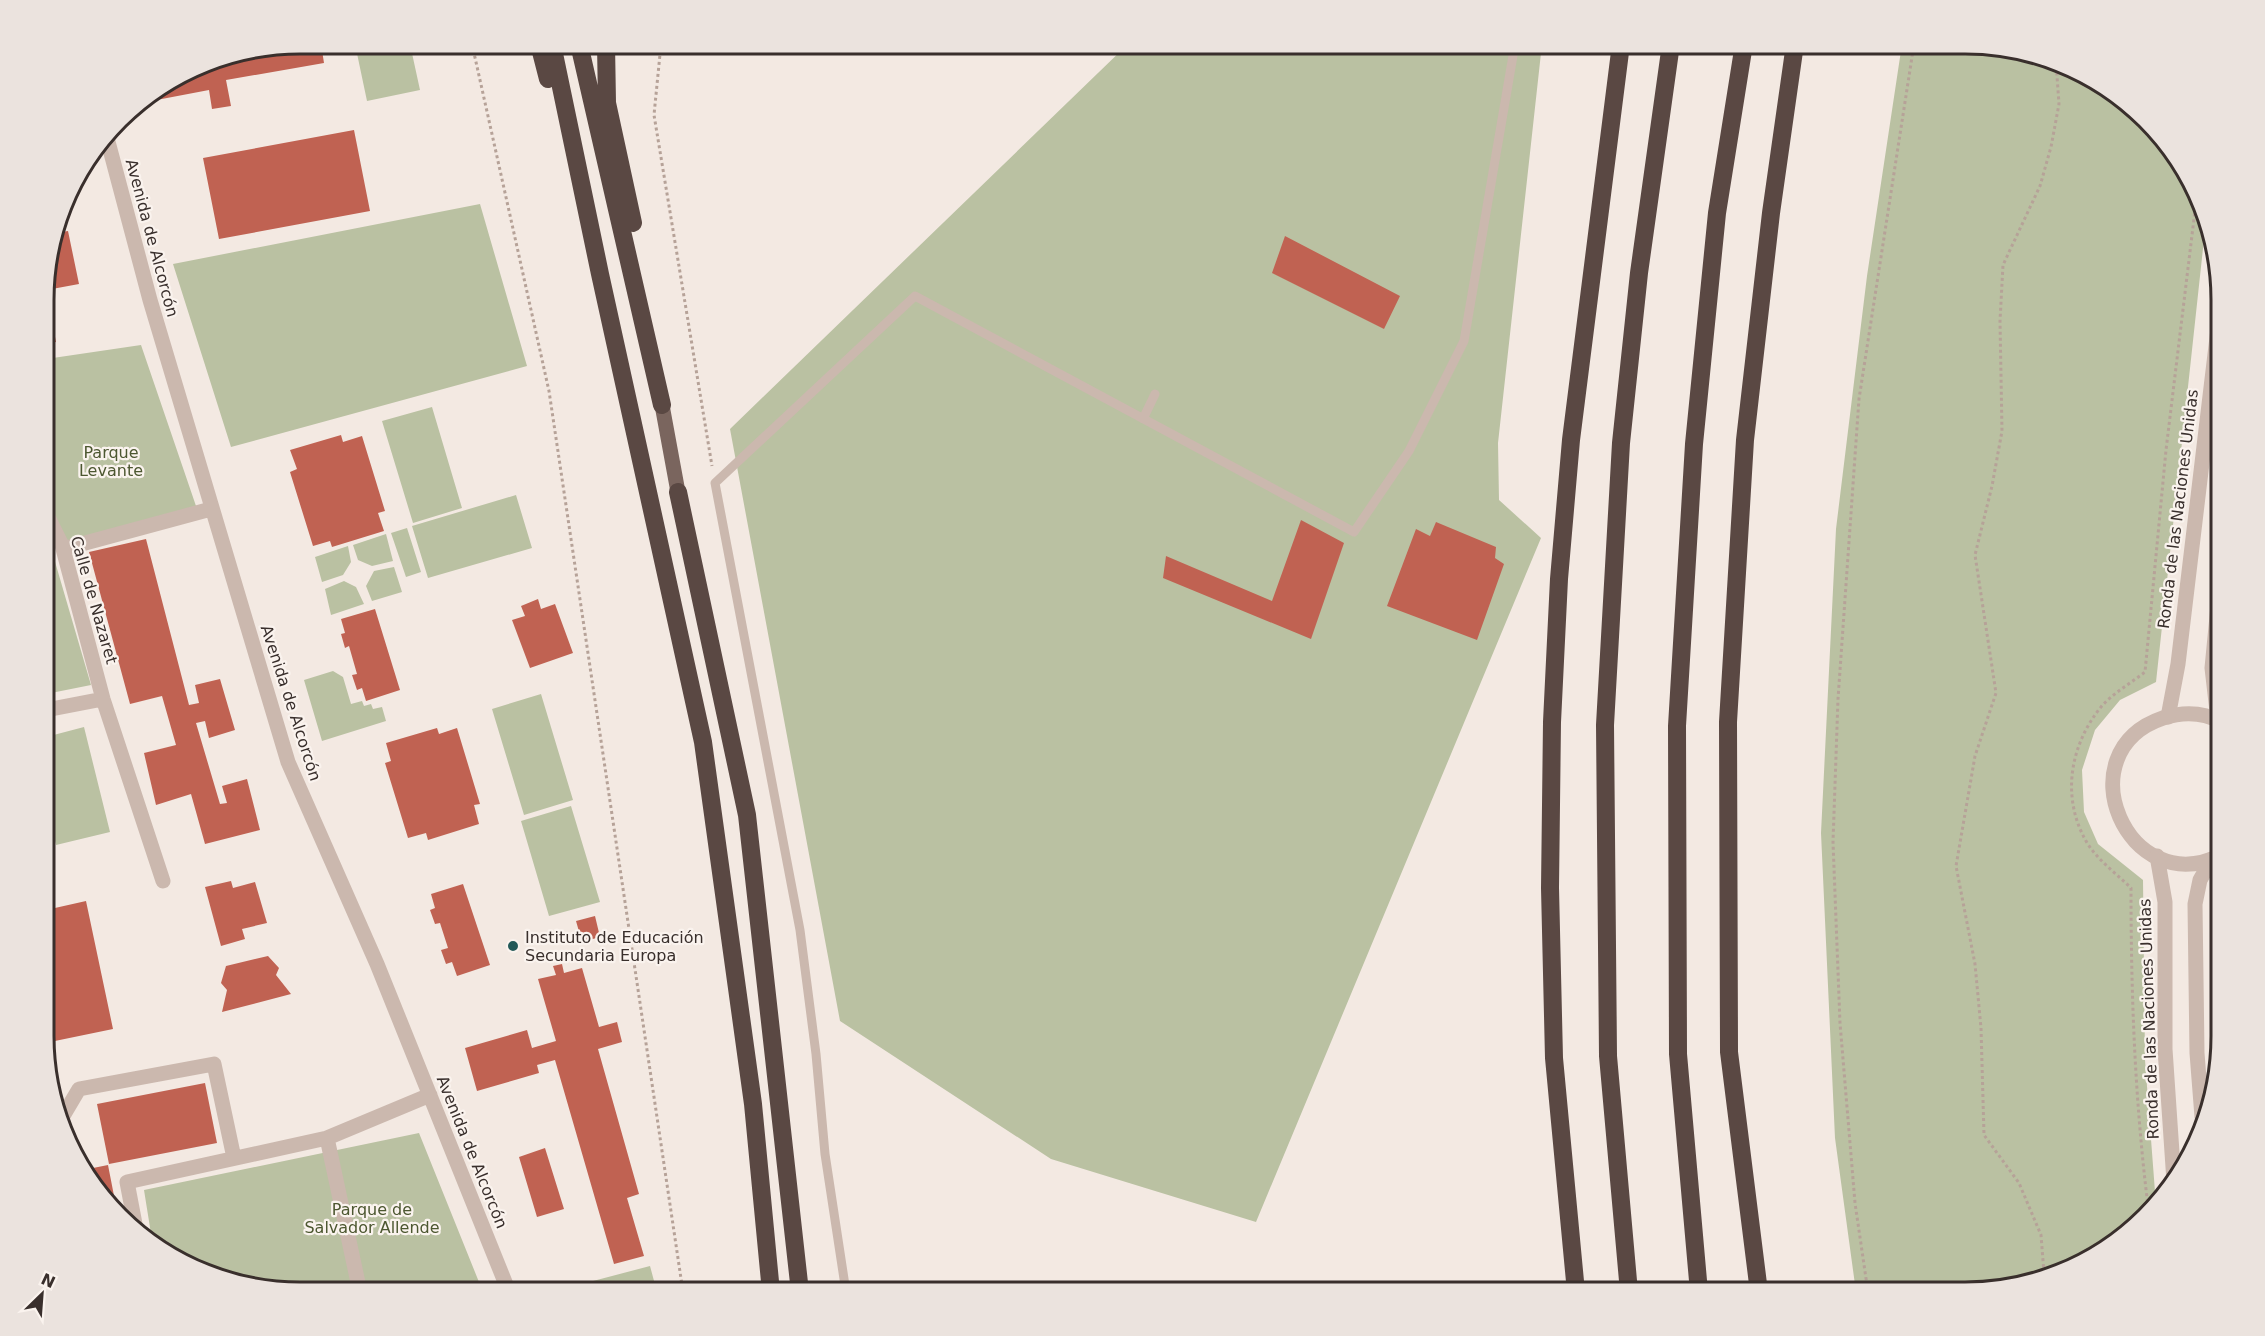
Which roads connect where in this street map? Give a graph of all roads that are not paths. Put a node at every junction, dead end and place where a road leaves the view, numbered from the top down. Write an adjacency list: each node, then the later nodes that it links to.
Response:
1 (542, 54): 11 (highway)
2 (554, 54): 11 (highway)
3 (581, 54): 14 (highway)
4 (606, 54): 14 (highway)
5 (1513, 54): 15 (lane)
6 (1620, 54): 40 (highway)
7 (1670, 54): 41 (highway)
8 (1742, 54): 42 (highway)
9 (1794, 54): 43 (highway)
10 (109, 145): 17 (street, Avenida de Alcorcón)
11 (600, 274): 37 (highway)
12 (2211, 388): 22 (street, Ronda de las Naciones Unidas)
13 (1155, 394): 15 (lane)
14 (662, 405): 16 (main road)
15 (1143, 419): 39 (lane)
16 (678, 492): 38 (highway)
17 (211, 509): 19 (street); 28 (street, Avenida de Alcorcón)
18 (54, 530): 19 (street, Calle de Nazaret)
19 (63, 549): 20 (street, Calle de Nazaret)
20 (103, 699): 21 (street); 27 (street, Calle de Nazaret)
21 (54, 708)
22 (2168, 717): 23 (street); 24 (street)
23 (2211, 719)
24 (2157, 856): 25 (street); 33 (street, Ronda de las Naciones Unidas)
25 (2211, 858)
26 (2211, 865): 29 (street)
27 (164, 881)
28 (430, 1095): 31 (street); 36 (street, Avenida de Alcorcón)
29 (2201, 1106)
30 (66, 1111): 32 (street)
31 (327, 1138): 32 (street); 35 (street)
32 (234, 1158): 34 (street)
33 (2173, 1168)
34 (134, 1217)
35 (358, 1282)
36 (505, 1282)
37 (770, 1282)
38 (799, 1282)
39 (844, 1282)
40 (1575, 1282)
41 (1628, 1282)
42 (1698, 1282)
43 (1758, 1282)

